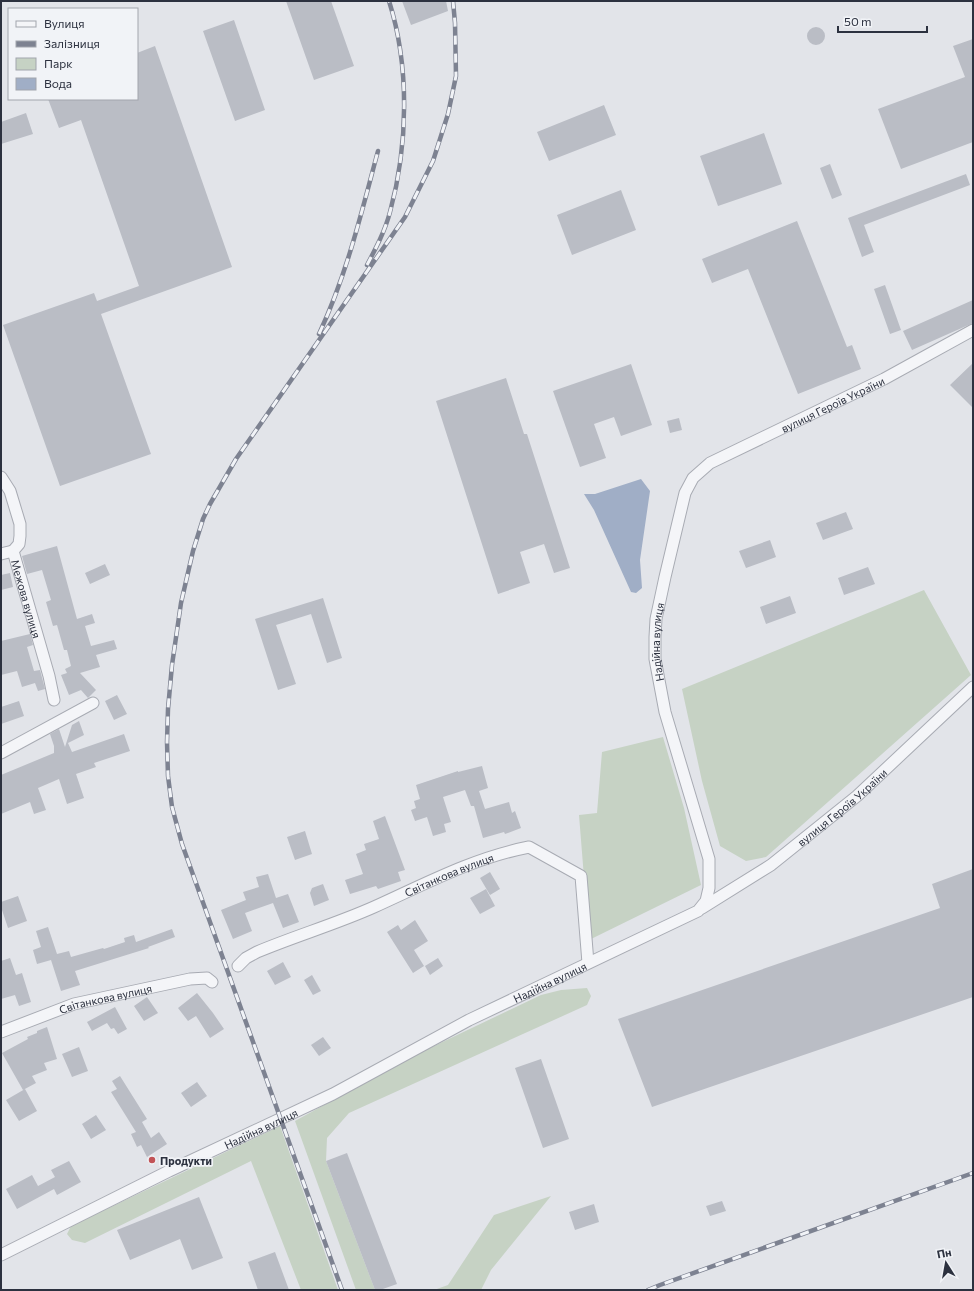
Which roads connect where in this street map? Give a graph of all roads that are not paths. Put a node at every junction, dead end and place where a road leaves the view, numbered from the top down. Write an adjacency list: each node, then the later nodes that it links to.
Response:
1 (973, 330): 3 (street, вулиця Героїв України)
2 (1, 477): 4 (street, Межова вулиця)
3 (693, 478): 10 (street, Надійна вулиця)
4 (13, 551): 5 (street); 7 (street, Межова вулиця)
5 (1, 554)
6 (973, 688): 10 (street, вулиця Героїв України)
7 (54, 700)
8 (93, 703): 9 (street)
9 (1, 753)
10 (698, 911): 11 (street, Надійна вулиця)
11 (588, 963): 12 (street, Світанкова вулиця); 15 (street, Надійна вулиця)
12 (238, 966)
13 (212, 982): 14 (street, Світанкова вулиця)
14 (1, 1032)
15 (1, 1255)

